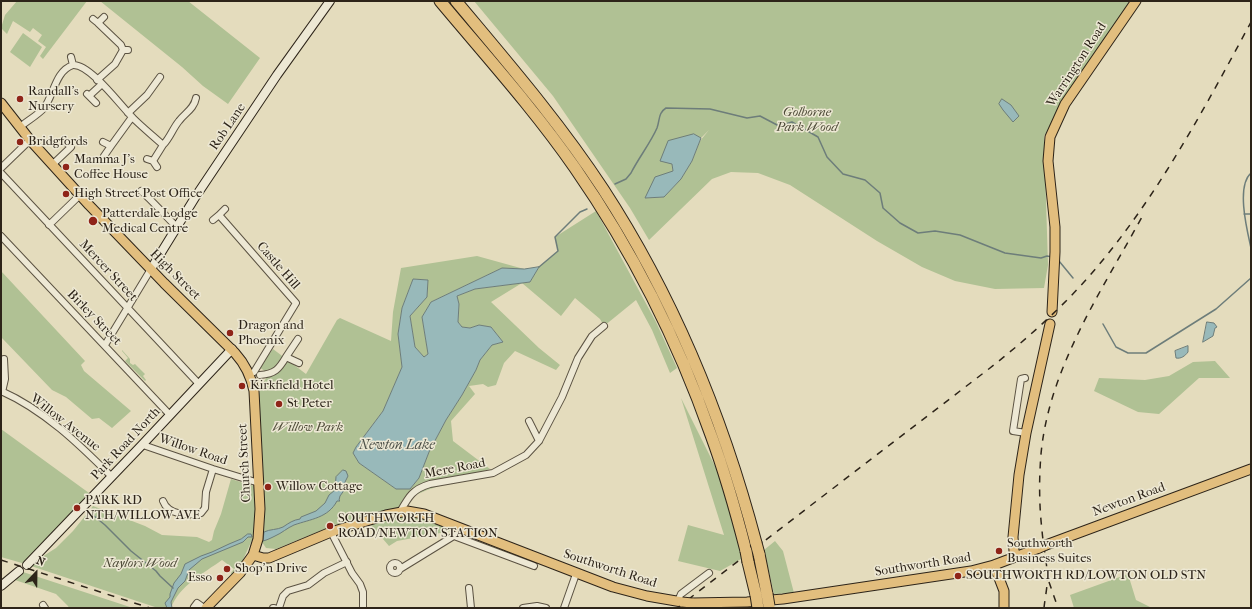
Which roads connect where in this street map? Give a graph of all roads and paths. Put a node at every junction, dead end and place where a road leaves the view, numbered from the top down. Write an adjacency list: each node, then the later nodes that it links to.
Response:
1 (330, 1): 31 (street, Rob Lane)
2 (440, 1): 86 (highway, bridge)
3 (456, 1): 78 (highway, bridge)
4 (1136, 1): 35 (main road, Warrington Road)
5 (104, 17): 9 (street)
6 (71, 57): 7 (street)
7 (73, 65): 9 (street); 14 (street)
8 (160, 77): 13 (street)
9 (100, 82): 12 (street); 13 (street)
10 (196, 98): 18 (street)
11 (1, 103): 14 (main road, High Street)
12 (96, 103)
13 (130, 115): 18 (street); 19 (street)
14 (20, 127): 15 (main road, High Street)
15 (30, 140): 21 (main road, High Street); 23 (street)
16 (66, 142): 21 (street)
17 (103, 142): 19 (street)
18 (163, 145): 22 (street)
19 (111, 146): 20 (street)
20 (104, 156)
21 (52, 165): 26 (main road, High Street)
22 (157, 167)
23 (1, 168)
24 (1, 173): 30 (street, Mercer Street)
25 (142, 191): 31 (street)
26 (80, 195): 30 (street); 33 (main road, High Street)
27 (225, 209): 28 (street)
28 (219, 215): 29 (street); 44 (street, Castle Hill)
29 (213, 220)
30 (49, 225): 34 (street, Mercer Street)
31 (177, 227): 33 (street, Rob Lane)
32 (1, 236): 39 (street, Birley Street)
33 (151, 269): 34 (street); 40 (main road, High Street)
34 (127, 308): 39 (street); 46 (street, Mercer Street)
35 (1052, 312)
36 (1050, 324): 50 (main road)
37 (604, 326): 51 (street, Mere Road)
38 (298, 339): 41 (street)
39 (104, 345): 48 (street, Birley Street)
40 (232, 349): 44 (main road, High Street); 46 (street, Park Road North)
41 (286, 357): 43 (street); 44 (street)
42 (4, 359): 47 (street, Willow Avenue)
43 (299, 363)
44 (251, 373): 56 (main road, Church Street)
45 (1025, 378): 50 (street)
46 (199, 384): 48 (street, Park Road North)
47 (1, 391): 55 (street, Willow Avenue)
48 (170, 415): 52 (street, Park Road North)
49 (529, 419): 51 (street)
50 (1026, 434): 65 (main road)
51 (539, 441): 60 (street, Mere Road)
52 (143, 445): 53 (street, Willow Road); 55 (street, Park Road North)
53 (213, 469): 56 (street, Willow Road); 59 (street)
54 (1251, 470): 65 (main road, Newton Road)
55 (112, 477): 68 (street, Park Road North)
56 (259, 483): 64 (main road, Church Street)
57 (163, 501): 59 (street)
58 (160, 508): 59 (street)
59 (167, 508)
60 (400, 512): 61 (main road, Southworth Road); 62 (main road, Southworth Road)
61 (464, 530): 63 (street); 73 (main road, Southworth Road)
62 (331, 532): 64 (main road, Southworth Road); 66 (street)
63 (454, 536): 69 (street); 70 (street)
64 (254, 552): 79 (main road)
65 (1019, 555): 67 (main road, Southworth Road)
66 (347, 562): 80 (street); 81 (street)
67 (998, 564): 76 (main road, Southworth Road, bridge); 87 (main road)
68 (27, 565)
69 (531, 567)
70 (400, 569)
71 (19, 571): 74 (street)
72 (709, 573): 76 (street)
73 (576, 574): 76 (main road, Southworth Road); 85 (street)
74 (1, 586)
75 (468, 588): 82 (street)
76 (680, 602)
77 (197, 603): 79 (street)
78 (770, 607)
79 (205, 608)
80 (279, 608)
81 (363, 608)
82 (471, 608)
83 (523, 608): 84 (street)
84 (546, 608)
85 (564, 608)
86 (758, 608)
87 (1004, 608)

